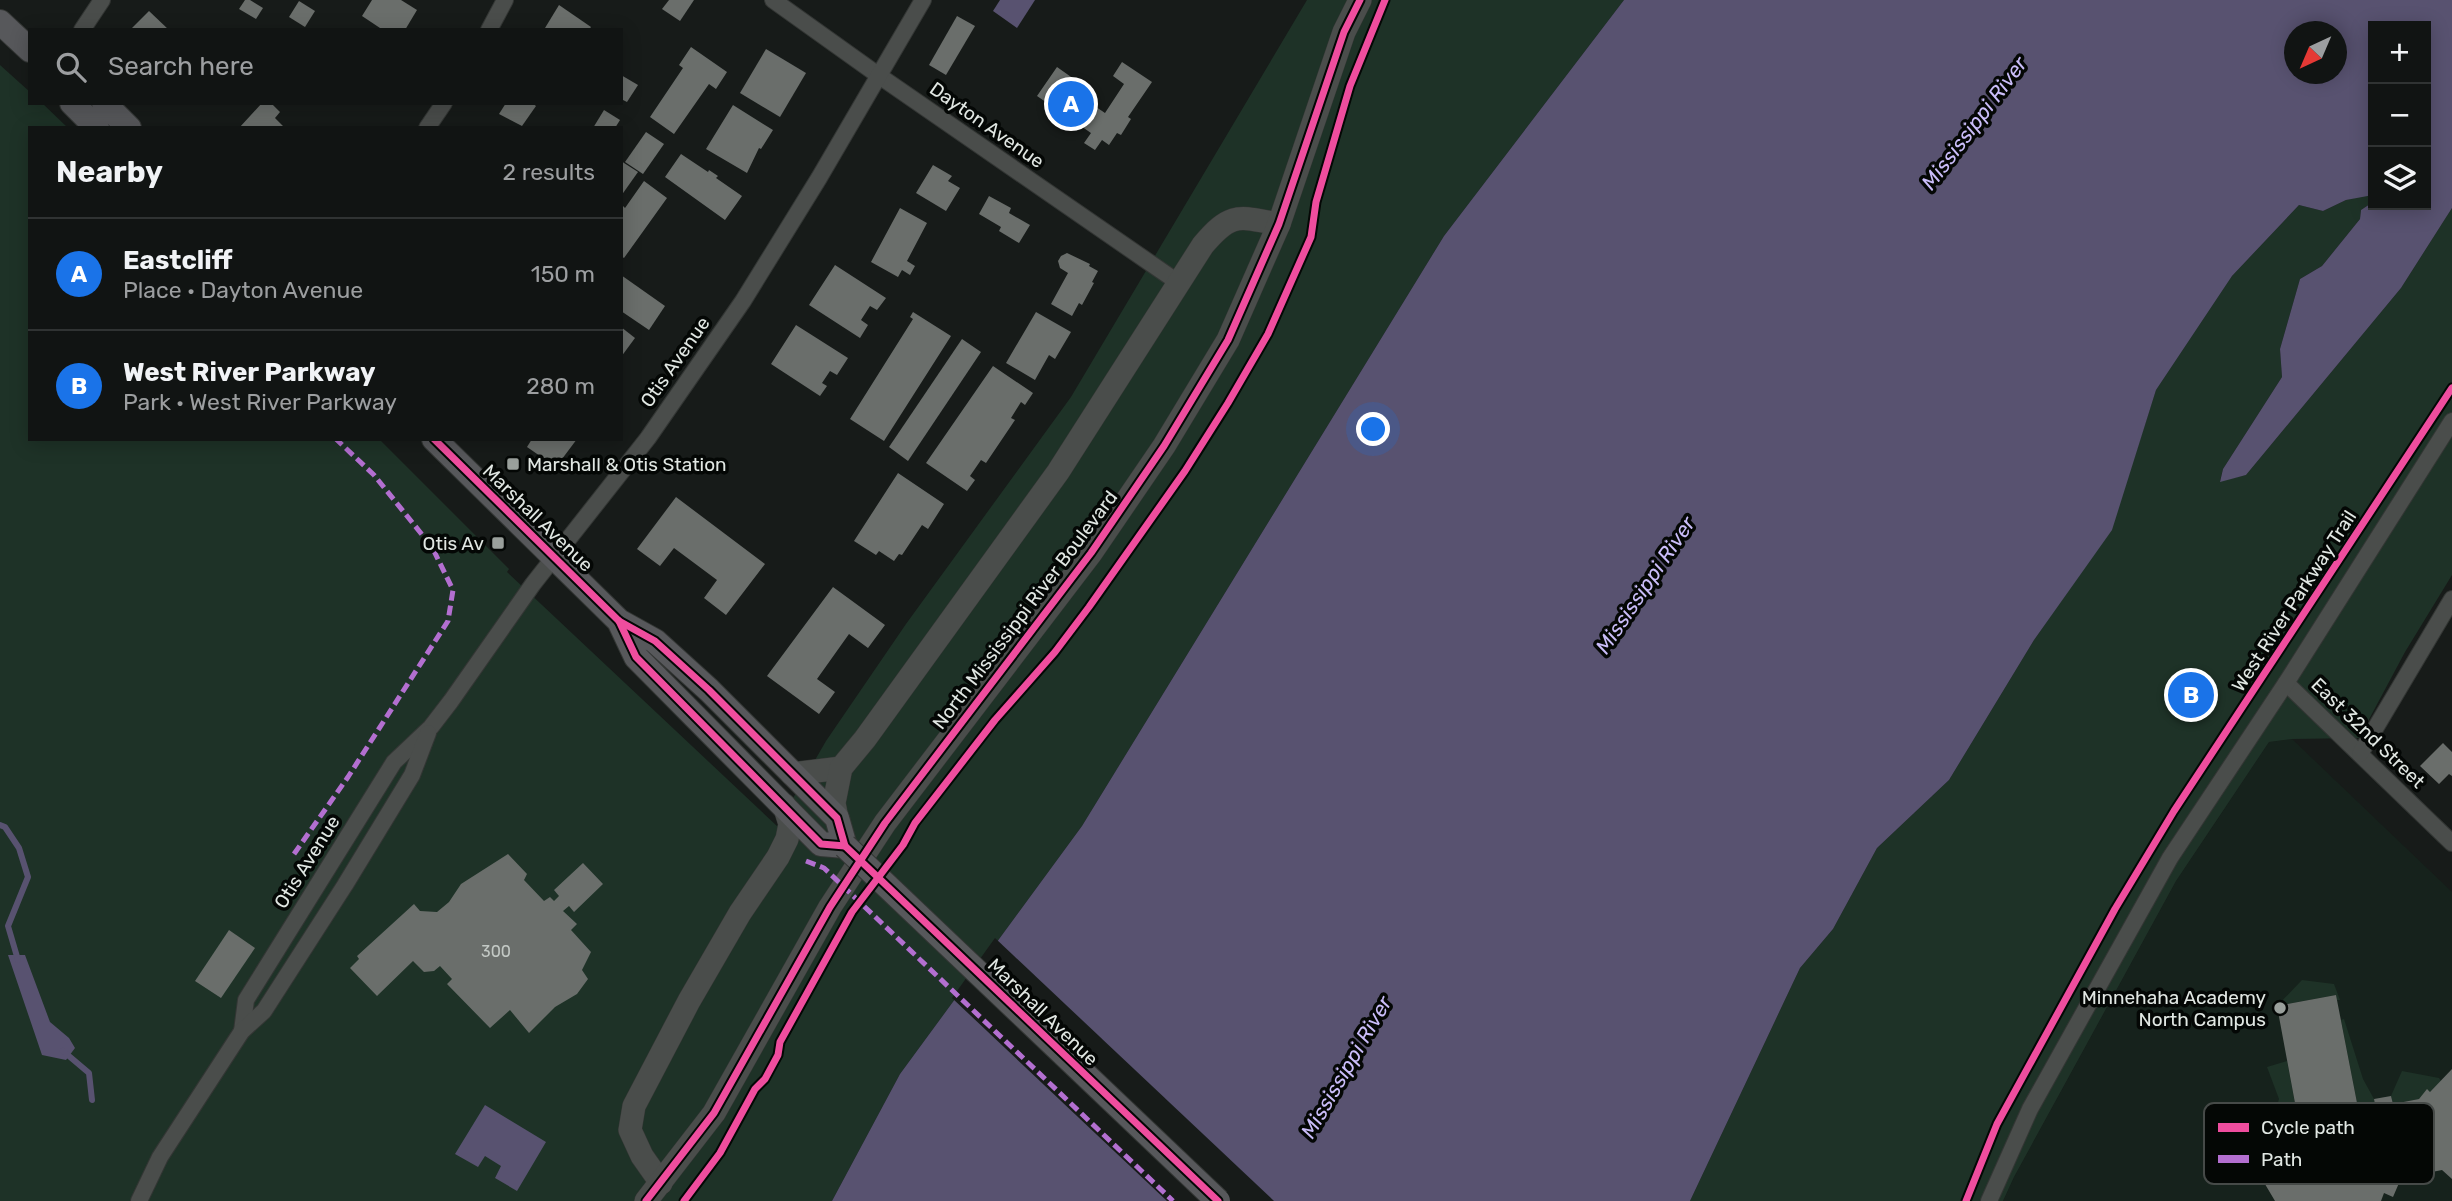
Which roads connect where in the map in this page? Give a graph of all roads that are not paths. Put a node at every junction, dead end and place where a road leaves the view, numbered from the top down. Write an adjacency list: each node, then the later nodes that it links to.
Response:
1 (102, 0): 7 (street)
2 (505, 0): 8 (street)
3 (774, 0): 10 (street, Dayton Avenue)
4 (923, 0): 10 (street, Otis Avenue)
5 (1360, 0): 17 (street, North Mississippi River Boulevard)
6 (0, 22): 9 (main road)
7 (83, 28)
8 (490, 28)
9 (28, 48)
10 (877, 75): 18 (street, Dayton Avenue); 21 (street, Otis Avenue)
11 (74, 105): 14 (main road)
12 (106, 105): 15 (main road)
13 (443, 105): 16 (street)
14 (95, 126)
15 (127, 126)
16 (428, 126)
17 (1279, 224): 18 (street); 35 (street, North Mississippi River Boulevard)
18 (1179, 283): 27 (street)
19 (2452, 421): 24 (street)
20 (436, 441): 21 (main road, Marshall Avenue)
21 (555, 556): 23 (main road, Marshall Avenue); 25 (street, Otis Avenue)
22 (2452, 599): 26 (street)
23 (619, 621): 28 (main road, Marshall Avenue); 29 (main road, Marshall Avenue)
24 (2286, 683): 26 (street, East 32nd Street); 38 (street)
25 (430, 727): 34 (street, Otis Avenue); 34 (street, Otis Avenue)
26 (2360, 754): 31 (street, East 32nd Street)
27 (841, 768): 28 (street); 30 (street)
28 (792, 774): 30 (main road, Marshall Avenue)
29 (785, 805): 32 (main road, Marshall Avenue); 33 (street)
30 (837, 818): 32 (main road, Marshall Avenue)
31 (2452, 843)
32 (833, 845): 33 (street); 37 (main road, Marshall Avenue, bridge)
33 (778, 857): 35 (street)
34 (243, 1031): 36 (street, Otis Avenue)
35 (653, 1192)
36 (139, 1201)
37 (1218, 1201)
38 (1989, 1201)

